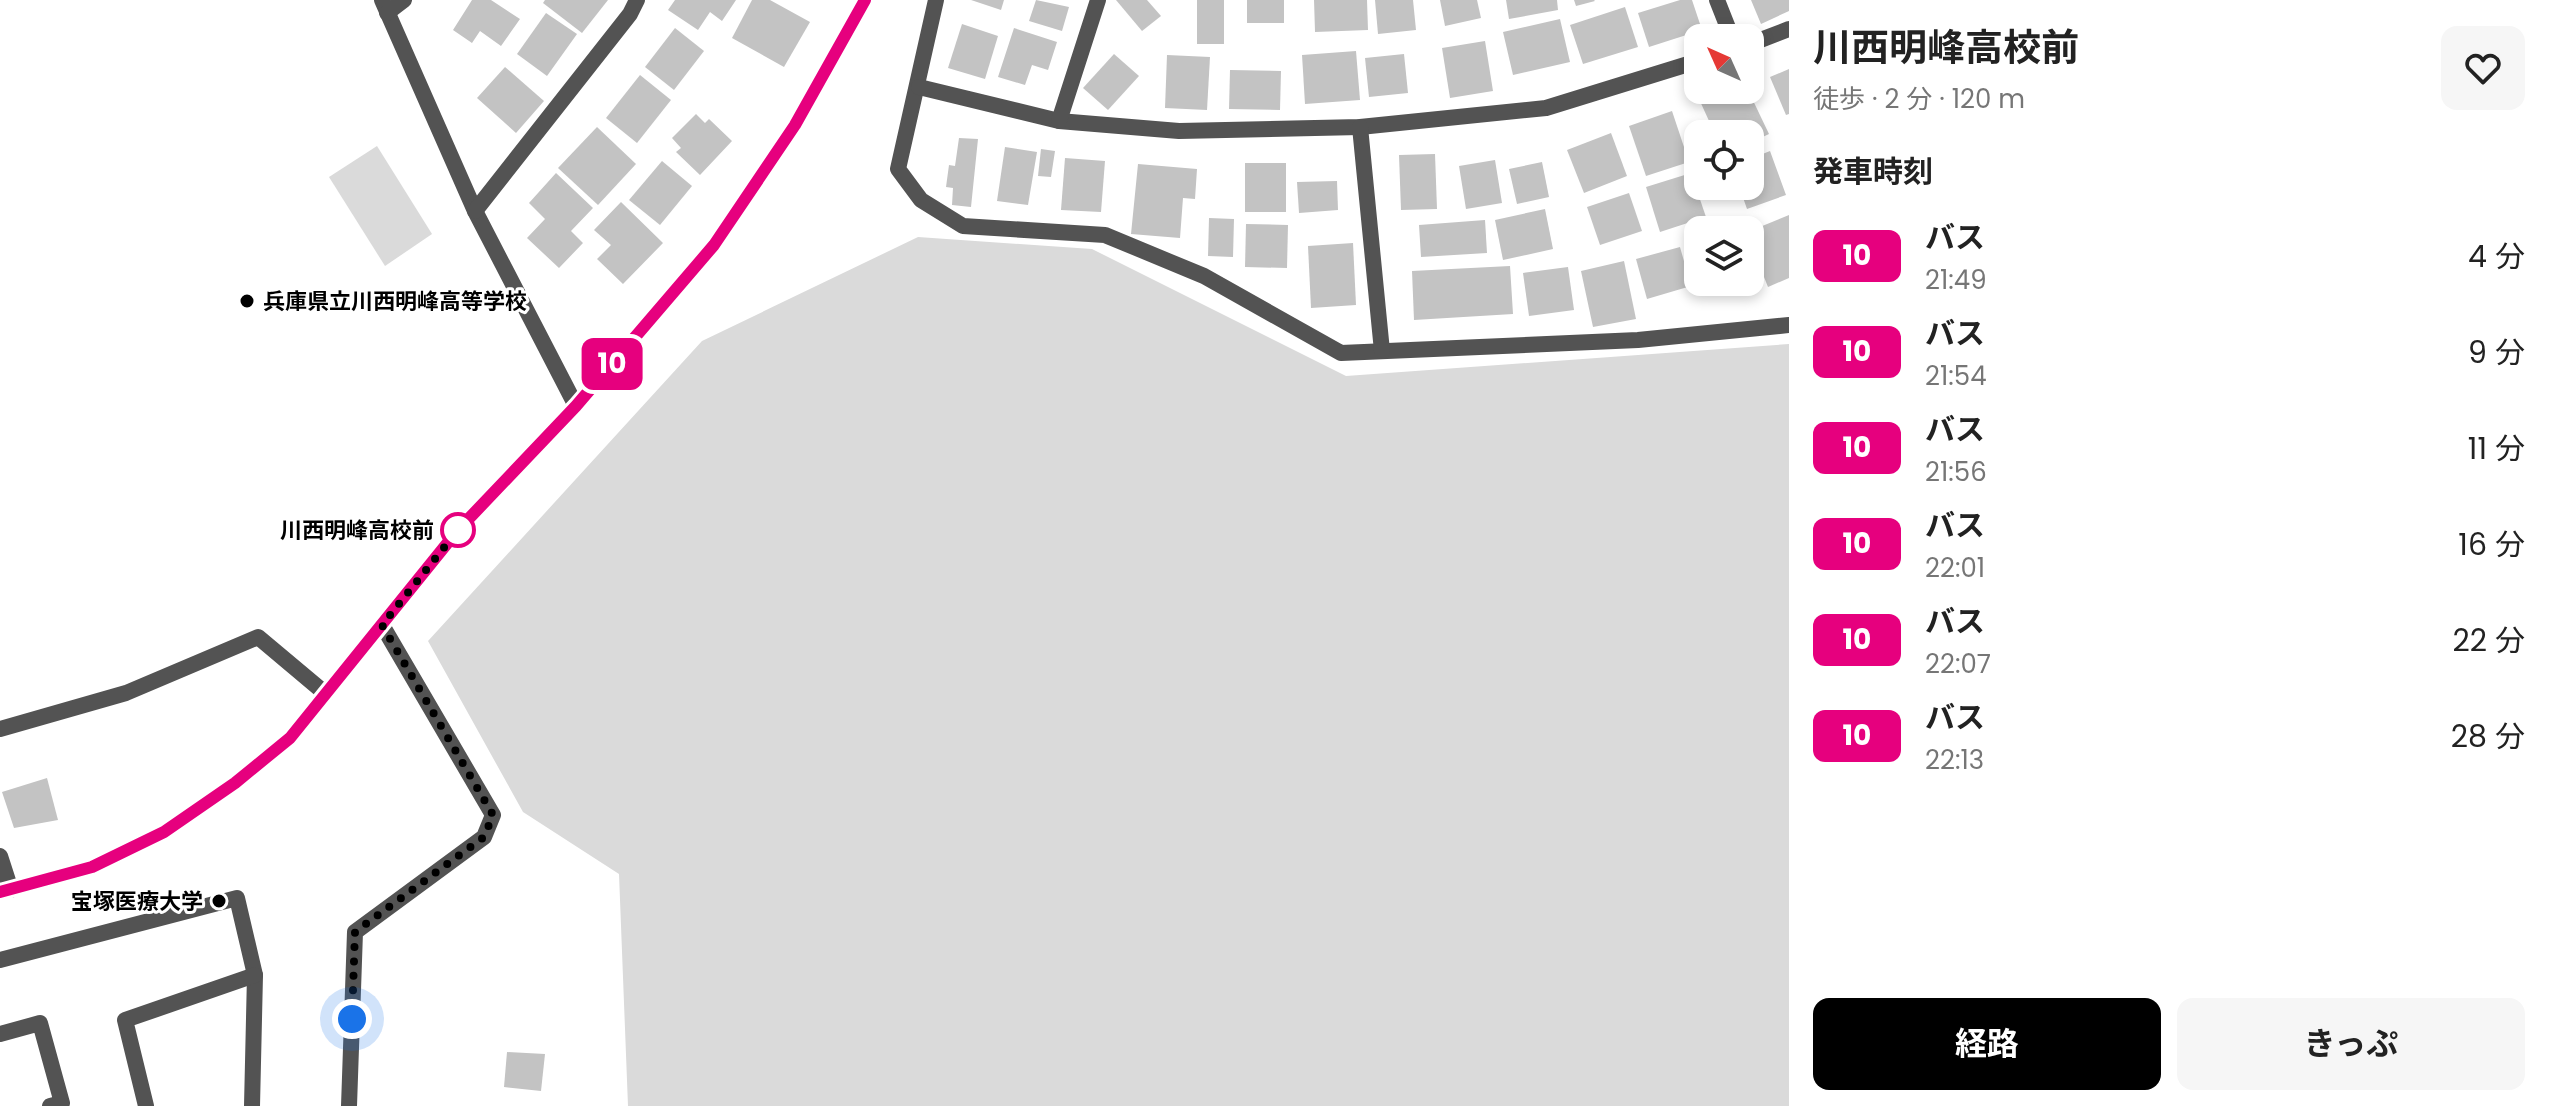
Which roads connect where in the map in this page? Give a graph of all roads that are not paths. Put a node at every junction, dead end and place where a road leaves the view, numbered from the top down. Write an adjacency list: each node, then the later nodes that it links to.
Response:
1 (404, 0): 7 (street)
2 (637, 0): 15 (street)
3 (865, 0): 18 (street)
4 (936, 0): 12 (street)
5 (1098, 0): 13 (street)
6 (1717, 0): 8 (street)
7 (385, 6): 15 (street)
8 (1726, 24)
9 (1789, 29): 10 (street)
10 (1764, 39)
11 (1684, 65): 14 (street)
12 (919, 87): 13 (street); 17 (street)
13 (1059, 121): 14 (street)
14 (1360, 127): 17 (street)
15 (475, 211): 18 (street)
16 (1789, 325): 17 (street)
17 (1382, 351)
18 (576, 406): 19 (street)
19 (382, 625): 20 (street); 30 (street)
20 (326, 694): 21 (street); 23 (street)
21 (0, 729)
22 (0, 856): 23 (street)
23 (6, 891)
24 (0, 960): 25 (street)
25 (255, 975): 28 (street); 29 (street)
26 (0, 1034): 27 (street)
27 (50, 1106)
28 (146, 1106)
29 (252, 1106)
30 (349, 1106)

